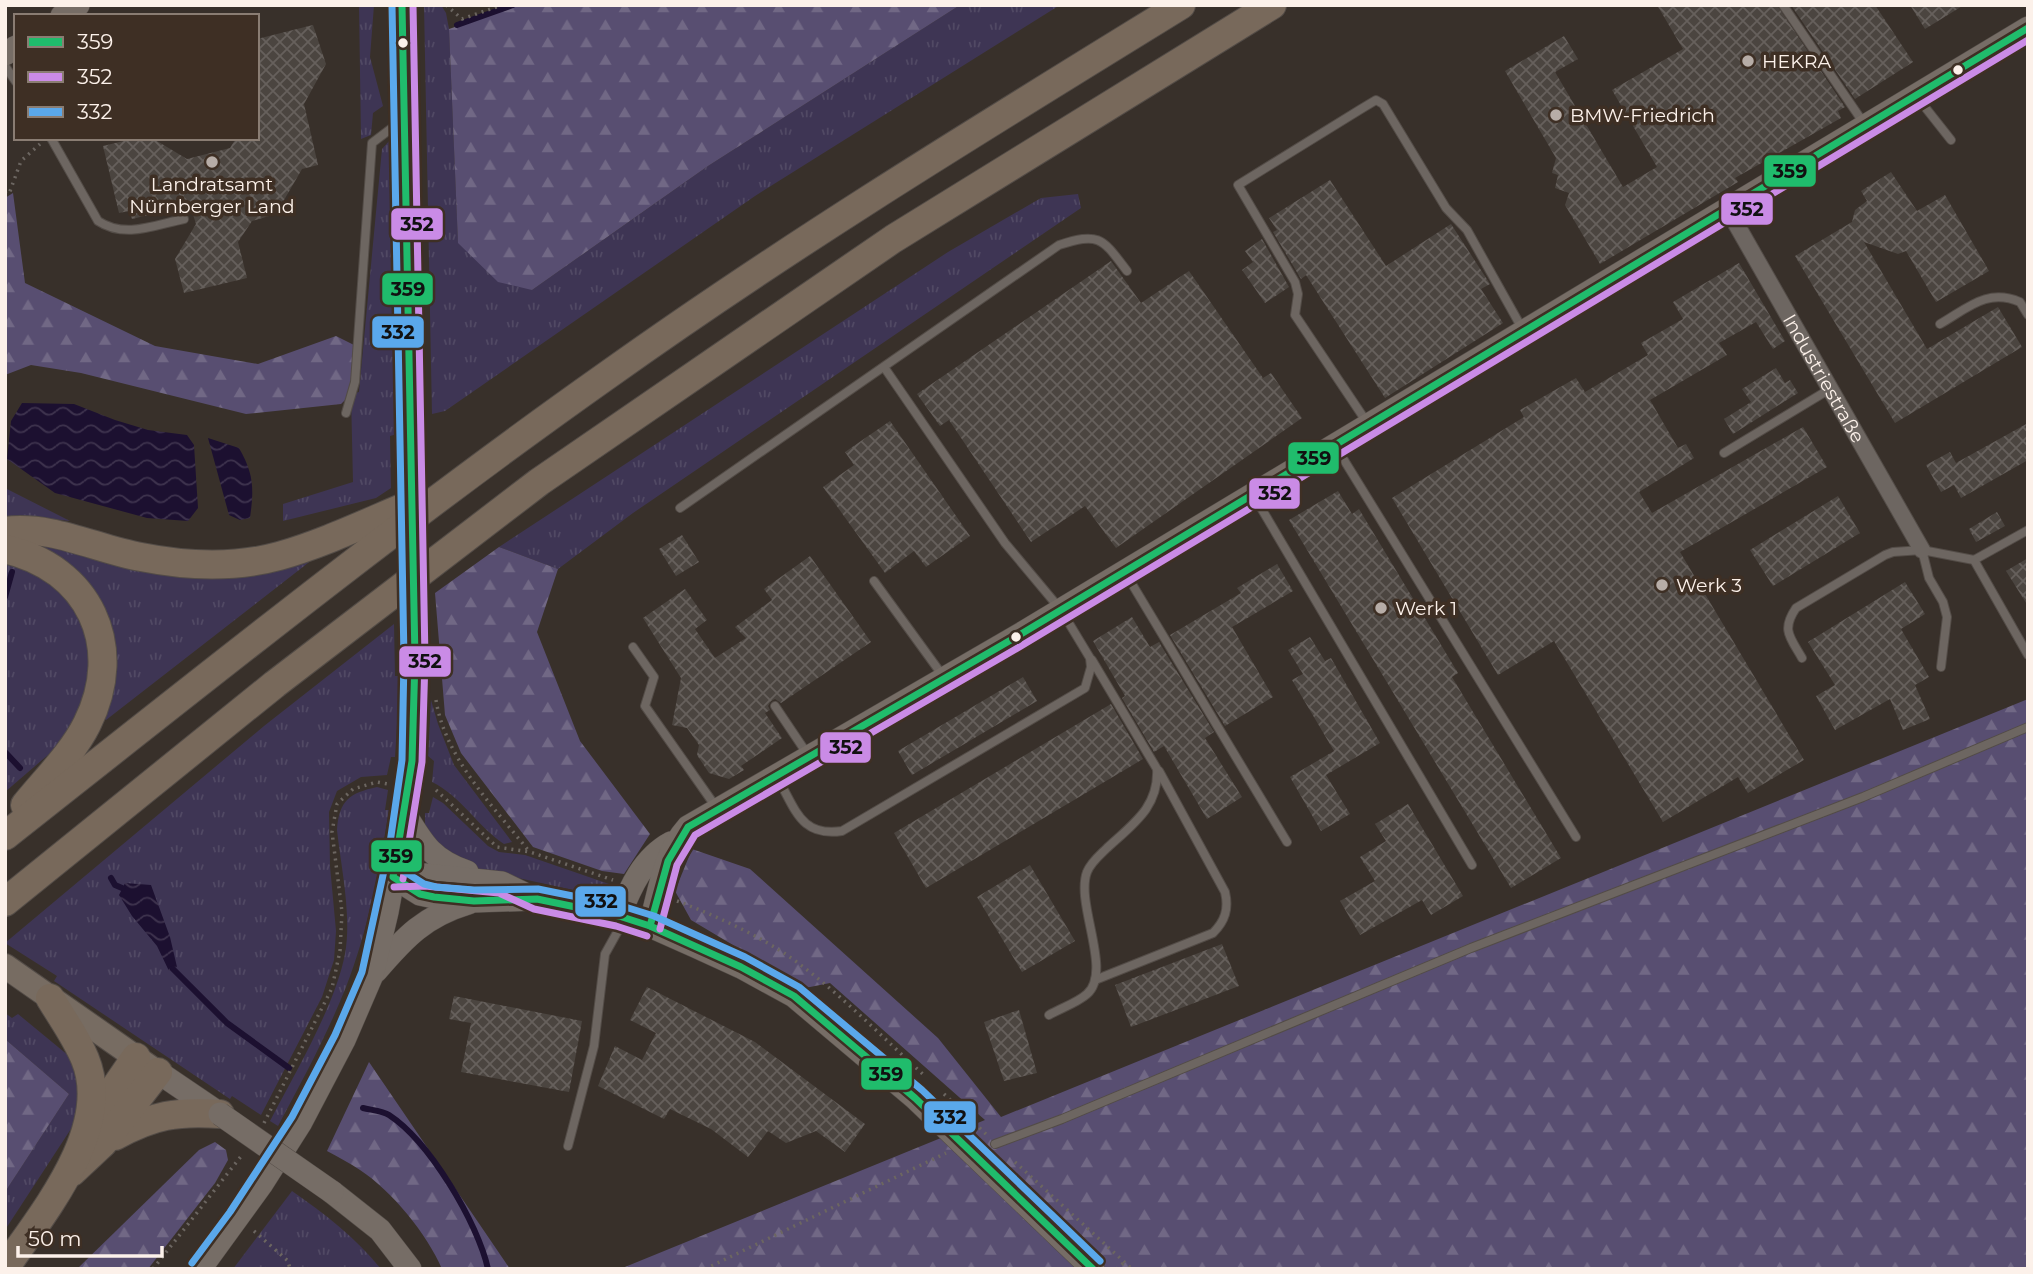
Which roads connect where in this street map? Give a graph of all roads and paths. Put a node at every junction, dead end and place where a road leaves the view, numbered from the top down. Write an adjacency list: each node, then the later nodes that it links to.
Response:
1 (402, 5): 9 (street)
2 (446, 5): 3 (path)
3 (502, 5)
4 (1181, 5): 27 (highway)
5 (1272, 5): 66 (highway)
6 (1783, 5): 10 (lane)
7 (2028, 28): 8 (street)
8 (1915, 95): 10 (street); 13 (lane)
9 (406, 117): 23 (lane); 53 (street, bridge)
10 (1865, 125): 15 (street)
11 (49, 140): 14 (path)
12 (52, 140): 16 (lane)
13 (1951, 140)
14 (5, 193)
15 (1727, 208): 20 (street); 22 (street, Industriestraße)
16 (184, 219)
17 (1127, 271): 21 (lane)
18 (2028, 315): 19 (lane)
19 (1940, 324)
20 (1523, 331): 24 (street); 24 (lane)
21 (884, 367): 29 (lane); 37 (lane)
22 (1830, 389): 26 (lane); 33 (street, Industriestraße)
23 (346, 413)
24 (1368, 424): 25 (street)
25 (1334, 444): 28 (street); 56 (lane)
26 (1724, 453)
27 (446, 491): 31 (highway); 55 (highway)
28 (1253, 494): 35 (street); 60 (lane)
29 (680, 508)
30 (2028, 530): 34 (lane)
31 (5, 531)
32 (5, 549): 54 (highway)
33 (1922, 550): 34 (lane); 41 (lane); 42 (lane)
34 (1974, 561): 39 (lane)
35 (1125, 571): 37 (street); 58 (lane)
36 (874, 580): 43 (lane)
37 (1061, 610): 40 (lane); 43 (street)
38 (633, 648): 52 (lane)
39 (2028, 655)
40 (1090, 658): 48 (lane); 49 (lane)
41 (1802, 658)
42 (1941, 667)
43 (945, 679): 47 (street)
44 (435, 690): 59 (path)
45 (775, 706): 47 (lane)
46 (2028, 727): 78 (lane)
47 (810, 757): 49 (street)
48 (1157, 769): 71 (lane); 71 (lane)
49 (776, 776): 52 (street)
50 (390, 784): 76 (path)
51 (436, 790): 59 (path)
52 (718, 810): 57 (street)
53 (405, 814): 61 (street); 62 (street)
54 (5, 830)
55 (5, 836)
56 (1576, 837)
57 (677, 840): 63 (street); 68 (street)
58 (1287, 842)
59 (530, 852): 63 (path)
60 (1472, 865)
61 (393, 877): 62 (street); 65 (street); 70 (street)
62 (502, 883): 64 (street)
63 (631, 886): 67 (street)
64 (537, 899): 65 (street); 67 (street)
65 (474, 901): 70 (street)
66 (5, 902)
67 (622, 917): 68 (street); 80 (lane)
68 (650, 926): 79 (street)
69 (5, 966): 72 (main road)
70 (372, 975): 82 (street)
71 (1094, 980): 73 (lane)
72 (42, 993): 74 (main road); 77 (highway)
73 (1049, 1015)
74 (147, 1065): 75 (street); 77 (highway)
75 (220, 1114): 77 (highway); 88 (street, bridge)
76 (260, 1128)
77 (94, 1136): 84 (highway)
78 (995, 1144)
79 (964, 1145): 89 (path); 90 (street)
80 (568, 1146)
81 (246, 1148): 85 (path)
82 (239, 1218): 86 (street); 87 (path)
83 (1125, 1262): 91 (path)
84 (5, 1268)
85 (153, 1269)
86 (200, 1269)
87 (290, 1269)
88 (410, 1269)
89 (705, 1269)
90 (1093, 1269)
91 (1115, 1269)

